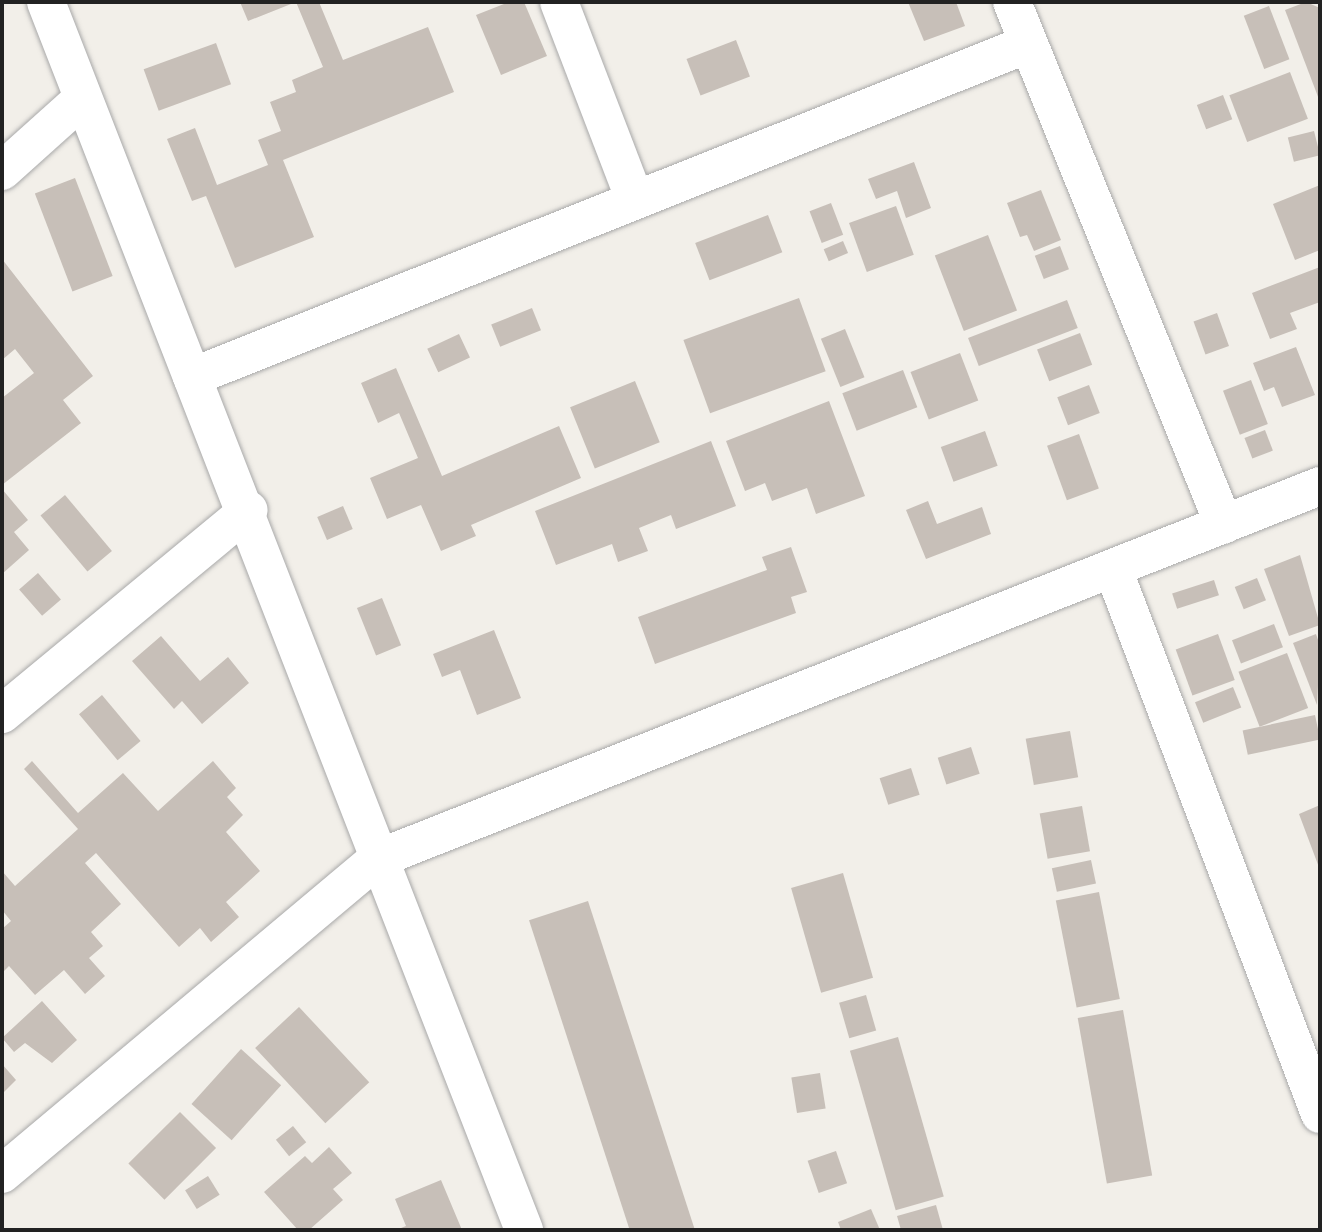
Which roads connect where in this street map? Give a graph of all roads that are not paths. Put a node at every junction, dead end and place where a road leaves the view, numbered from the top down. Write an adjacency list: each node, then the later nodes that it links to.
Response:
1 (46, 2): 5 (street)
2 (559, 2): 7 (street)
3 (1012, 2): 4 (street)
4 (1028, 44): 7 (street); 11 (street)
5 (82, 99): 6 (street); 8 (street)
6 (2, 171)
7 (634, 197): 8 (street)
8 (192, 377): 10 (street)
9 (1320, 486): 11 (street)
10 (249, 510): 13 (street); 14 (street)
11 (1224, 525): 12 (street)
12 (1113, 569): 14 (street); 15 (street)
13 (2, 714)
14 (377, 859): 16 (street); 17 (street)
15 (1320, 1114)
16 (2, 1174)
17 (524, 1230)

